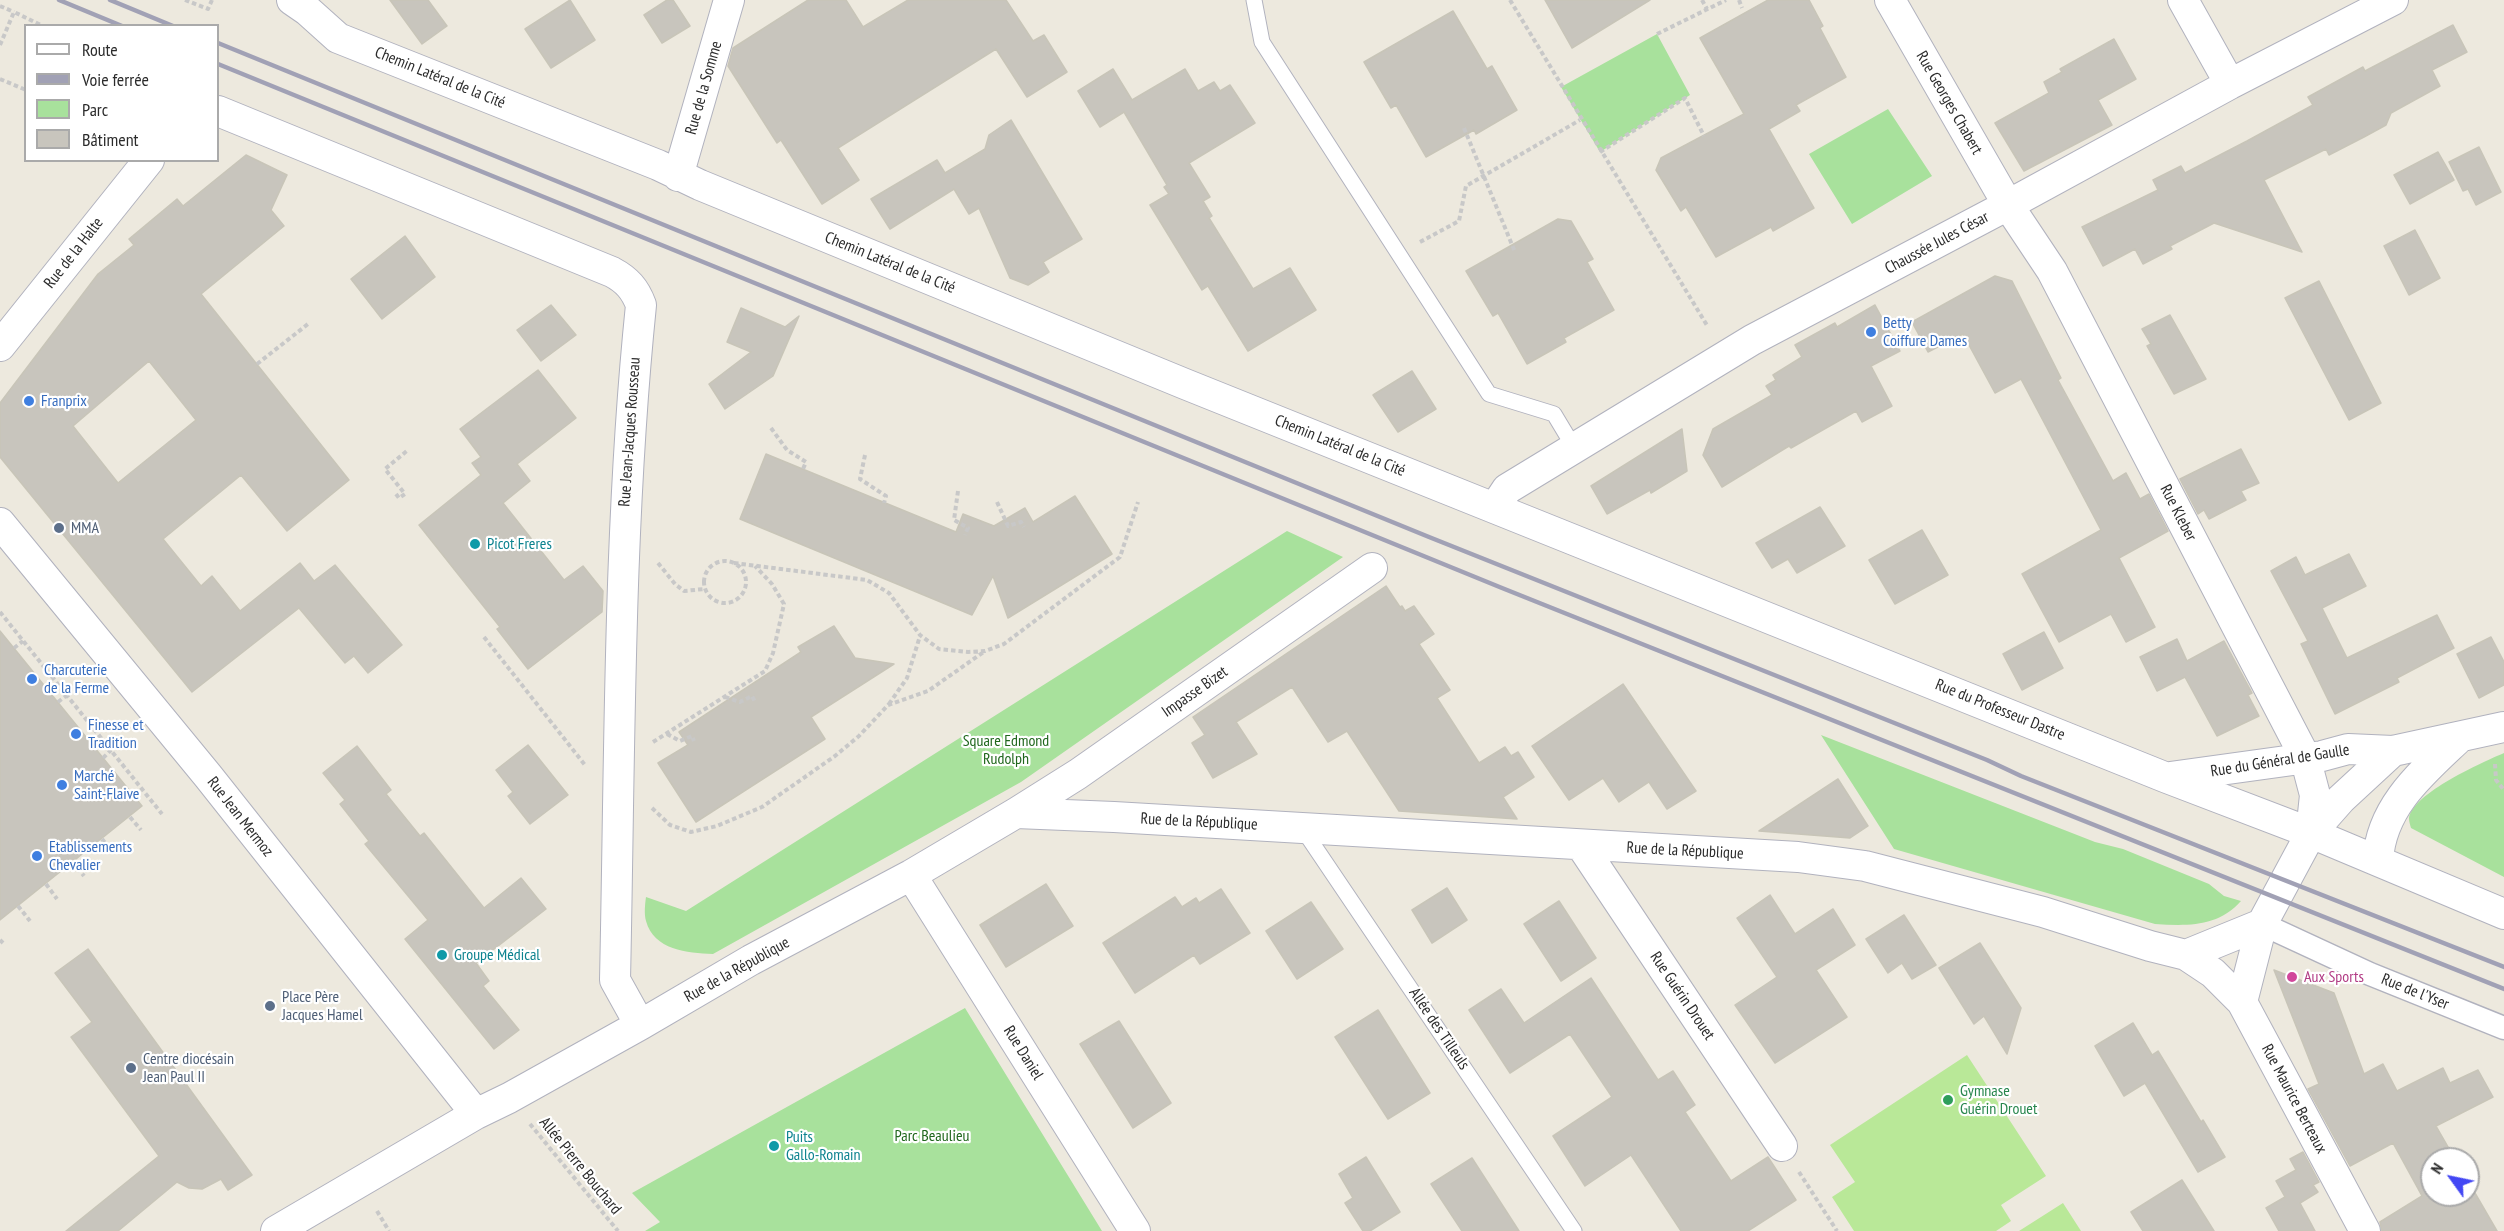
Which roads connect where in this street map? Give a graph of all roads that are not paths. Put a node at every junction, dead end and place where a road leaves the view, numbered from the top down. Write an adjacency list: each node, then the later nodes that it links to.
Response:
1 (294, 0): 10 (street, Chemin Latéral de la Cité)
2 (729, 0): 10 (street, Rue de la Somme)
3 (1254, 0): 13 (lane)
4 (1890, 0): 11 (street, Rue Georges Chabert)
5 (2183, 0): 7 (street)
6 (2393, 0): 7 (street, Chaussée Jules César)
7 (2230, 84): 11 (street, Chaussée Jules César)
8 (219, 111): 33 (street, Rue Jean-Jacques Rousseau)
9 (147, 162): 12 (street, Rue de la Halte)
10 (678, 176): 14 (street, Chemin Latéral de la Cité)
11 (2008, 205): 13 (street, Chaussée Jules César); 20 (street, Rue Kleber)
12 (0, 346)
13 (1575, 449): 14 (street, Chaussée Jules César)
14 (1495, 507): 21 (street, Rue du Professeur Dastre)
15 (0, 523): 35 (street, Rue Jean Mermoz)
16 (1372, 568): 22 (street, Impasse Bizet)
17 (2504, 727): 18 (street, Rue du Général de Gaulle)
18 (2460, 737): 19 (street, Rue du Général de Gaulle); 26 (street)
19 (2393, 751): 20 (street, Rue du Général de Gaulle); 24 (street, Rue du Général de Gaulle)
20 (2305, 757): 21 (street, Rue du Général de Gaulle); 24 (street, Rue Kleber)
21 (2167, 778): 24 (street, Rue du Professeur Dastre)
22 (1017, 813): 23 (street, Rue de la République); 27 (street, Rue de la République)
23 (1302, 828): 25 (street, Rue de la République); 39 (lane, Allée des Tilleuls)
24 (2311, 833): 26 (street, Rue du Professeur Dastre); 29 (street, Rue du Général de Gaulle)
25 (1581, 845): 30 (street, Rue de la République); 36 (street, Rue Guérin Drouet)
26 (2378, 860): 28 (street, Rue du Professeur Dastre)
27 (911, 875): 33 (street, Rue de la République); 38 (street, Rue Daniel)
28 (2504, 914)
29 (2262, 924): 30 (street); 32 (street, Rue du Général de Gaulle); 34 (street, Rue de l'Yser)
30 (2186, 955): 31 (street, Rue de la République)
31 (2213, 973): 32 (street, Rue Maurice Berteaux)
32 (2241, 1002): 40 (street, Rue Maurice Berteaux)
33 (640, 1025): 35 (street, Rue de la République)
34 (2504, 1028)
35 (476, 1114): 37 (street, Rue de la République)
36 (1782, 1146)
37 (276, 1231)
38 (1135, 1231)
39 (1574, 1231)
40 (2365, 1231)

